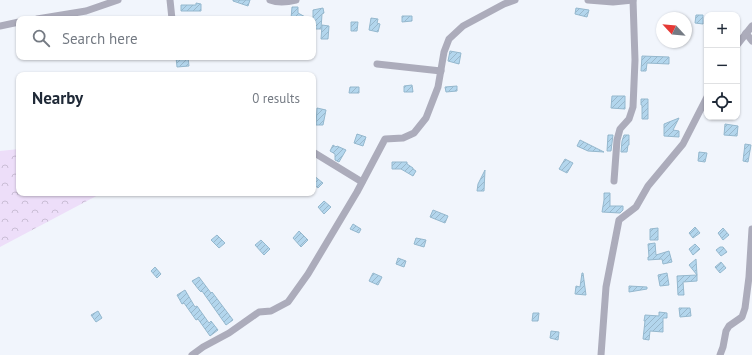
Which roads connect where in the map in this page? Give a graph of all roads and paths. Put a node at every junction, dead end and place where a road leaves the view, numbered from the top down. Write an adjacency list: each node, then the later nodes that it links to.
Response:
1 (118, 0): 8 (street)
2 (170, 0): 9 (street)
3 (270, 0): 4 (street)
4 (296, 0)
5 (515, 0): 17 (street)
6 (588, 0): 7 (street)
7 (633, 0): 20 (street)
8 (55, 16)
9 (172, 16)
10 (16, 23): 11 (street)
11 (0, 26)
12 (752, 26): 13 (street)
13 (746, 33): 14 (street); 15 (street)
14 (740, 41)
15 (752, 41)
16 (377, 64): 17 (street)
17 (441, 71): 21 (street)
18 (704, 103): 24 (street)
19 (316, 154): 21 (street)
20 (614, 181)
21 (362, 182): 23 (street)
22 (752, 229): 25 (street)
23 (192, 355)
24 (601, 355)
25 (720, 355)

